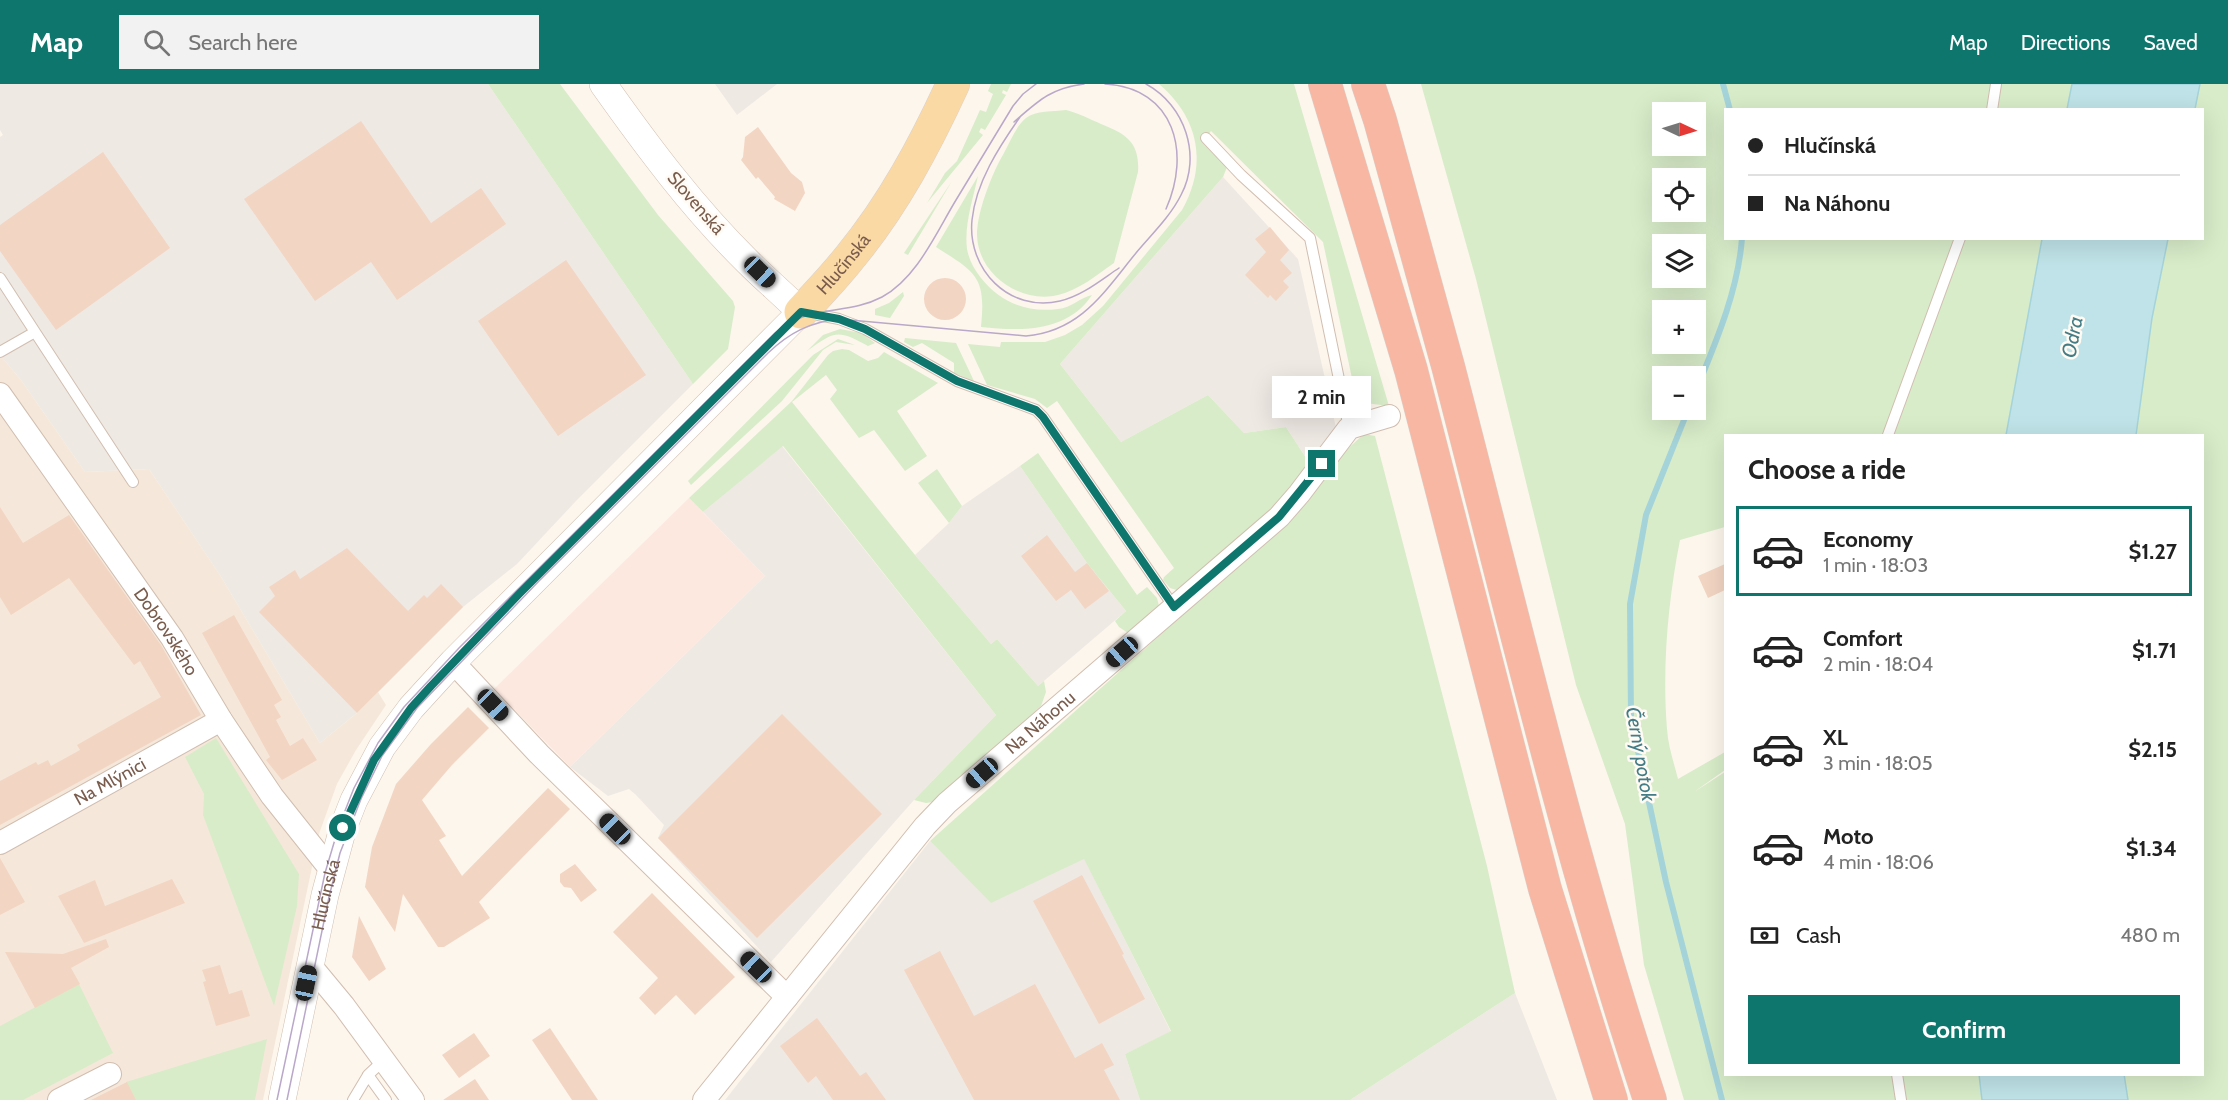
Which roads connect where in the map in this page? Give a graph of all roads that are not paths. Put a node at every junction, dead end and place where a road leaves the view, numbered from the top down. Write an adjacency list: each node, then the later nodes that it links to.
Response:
1 (603, 84): 10 (street, Slovenská)
2 (953, 84): 10 (main road, Hlučínská)
3 (1325, 84): 34 (highway)
4 (1368, 84): 35 (highway)
5 (1996, 84): 6 (lane)
6 (1992, 108)
7 (1206, 138): 15 (lane)
8 (1959, 240): 16 (lane)
9 (0, 278): 11 (lane)
10 (801, 312): 18 (lane); 19 (street, Hlučínská)
11 (34, 332): 12 (lane); 17 (lane)
12 (0, 352)
13 (0, 394): 20 (street, Dobrovského)
14 (1389, 416): 15 (street)
15 (1349, 428): 18 (street, Na Náhonu)
16 (1888, 434)
17 (133, 482)
18 (1174, 607): 24 (street, Na Náhonu)
19 (453, 662): 22 (street, Hlučínská); 24 (street)
20 (221, 720): 21 (street, Na Mlýnici); 22 (street, Dobrovského)
21 (0, 843)
22 (331, 870): 23 (street, Hlučínská)
23 (310, 966): 25 (street); 29 (street, Hlučínská)
24 (787, 997): 33 (street, Na Náhonu)
25 (376, 1068): 30 (lane); 31 (lane); 32 (street)
26 (110, 1074): 28 (street)
27 (1897, 1076): 36 (lane)
28 (60, 1100)
29 (282, 1100)
30 (353, 1100)
31 (386, 1100)
32 (413, 1100)
33 (704, 1100)
34 (1611, 1100)
35 (1650, 1100)
36 (1900, 1100)

